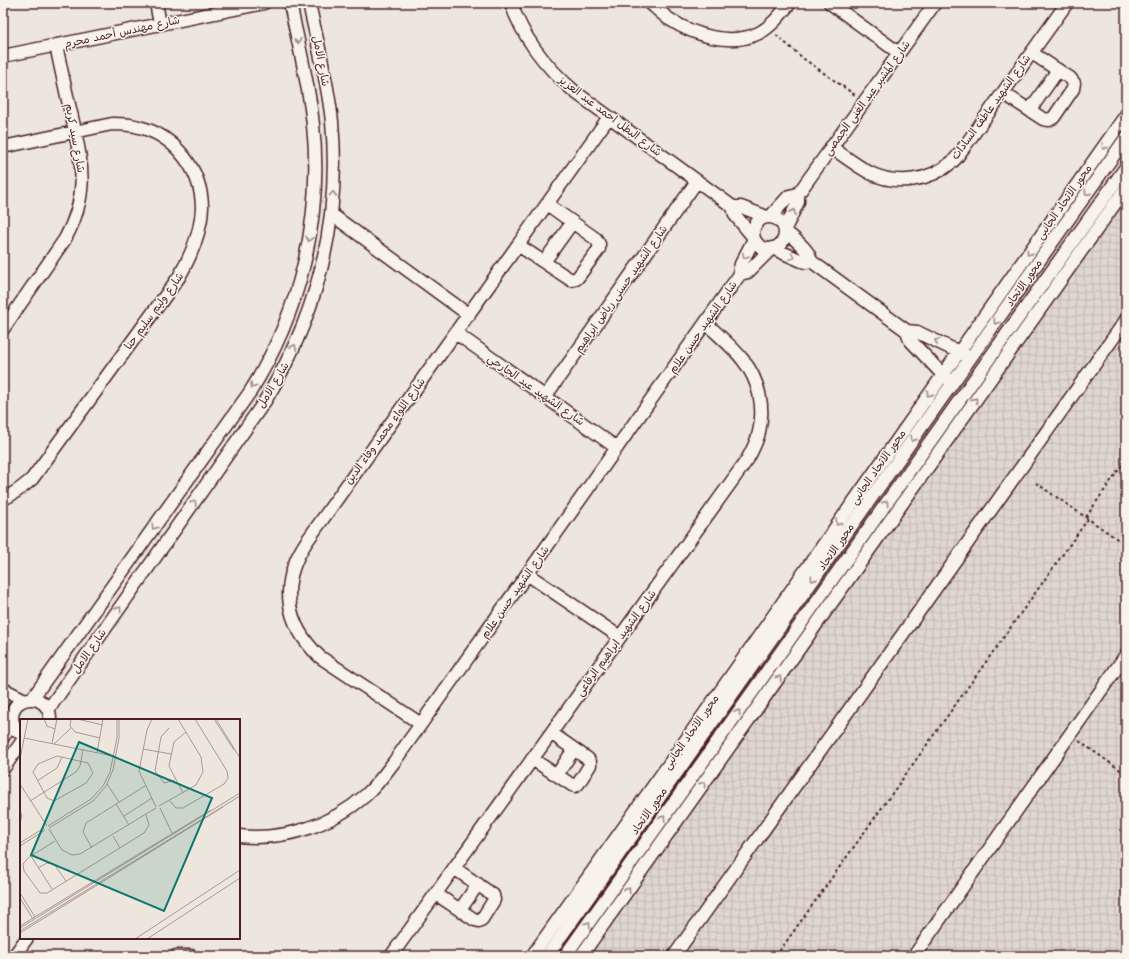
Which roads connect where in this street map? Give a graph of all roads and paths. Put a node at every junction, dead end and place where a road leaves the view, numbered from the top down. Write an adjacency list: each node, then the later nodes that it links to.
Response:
1 (156, 3): 11 (street)
2 (264, 3): 11 (street, شارع مهندس أحمد محرم)
3 (290, 3): 66 (street, شارع الامل, one-way to 66)
4 (310, 3): 33 (street, شارع الامل, one-way to 4)
5 (511, 3): 22 (street, شارع البطل احمد عبد العزيز)
6 (650, 3): 12 (street)
7 (790, 3): 12 (street)
8 (830, 3): 14 (street)
9 (935, 3): 14 (street, شارع المشير عبد الغنى الجمصى)
10 (1067, 3): 15 (street, شارع الشهيد عاطف السادات)
11 (160, 24): 13 (street, شارع مهندس أحمد محرم)
12 (767, 28): 19 (path)
13 (56, 45): 16 (street, شارع مهندس أحمد محرم); 23 (street, شارع سيد كريم)
14 (899, 53): 19 (street, شارع المشير عبد الغنى الجمصى)
15 (1032, 53): 17 (street); 18 (street, شارع الشهيد عاطف السادات)
16 (3, 56)
17 (1058, 70): 20 (street); 20 (street)
18 (1003, 93): 20 (street); 26 (street, شارع الشهيد عاطف السادات)
19 (864, 101): 26 (street, شارع المشير عبد الغنى الجمصى)
20 (1030, 110)
21 (1126, 115): 49 (street, محور الاتحاد الجانبى, one-way to 49)
22 (609, 117): 28 (street, شارع البطل احمد عبد العزيز); 31 (street, شارع اللواء محمد وفاء الدين)
23 (75, 132): 25 (street, شارع وليم سليم حنا); 46 (street, شارع سيد كريم); 59 (street, شارع وليم سليم حنا)
24 (1126, 138): 50 (street, محور الاتحاد, one-way to 50)
25 (3, 147)
26 (832, 147): 30 (street, شارع المشير عبد الغنى الجمصى)
27 (1126, 167): 51 (street, محور الاتحاد)
28 (697, 181): 32 (street, شارع البطل احمد عبد العزيز); 55 (street, شارع الشهيد حسنى رياض ابراهيم)
29 (1126, 188): 94 (street, one-way to 29)
30 (798, 194): 34 (street, شارع المشير عبد الغنى الجمصى); 36 (street, شارع المشير عبد الغنى الجمصى, one-way to 30)
31 (547, 204): 35 (street); 38 (street, شارع اللواء محمد وفاء الدين)
32 (733, 207): 34 (street, شارع البطل احمد عبد العزيز); 37 (street, شارع البطل احمد عبد العزيز)
33 (331, 214): 43 (street); 68 (street, شارع الامل, one-way to 33)
34 (769, 217): 36 (street); 37 (street)
35 (572, 223): 41 (street); 41 (street)
36 (785, 230): 39 (street); 40 (street)
37 (754, 238): 39 (street); 42 (street, شارع الشهيد حسن علام, one-way to 42)
38 (518, 245): 41 (street); 43 (street, شارع اللواء محمد وفاء الدين)
39 (772, 249): 40 (street, one-way to 40); 42 (street, شارع الشهيد حسن علام)
40 (811, 261): 47 (street)
41 (544, 262)
42 (740, 274): 45 (street, شارع الشهيد حسن علام)
43 (469, 315): 48 (street, شارع اللواء محمد وفاء الدين)
44 (1126, 320): 95 (street)
45 (706, 323): 56 (street, شارع الشهيد حسن علام); 63 (street, شارع الشهيد ابراهيم الرفاعى)
46 (3, 329)
47 (908, 331): 49 (street, one-way to 47); 52 (street)
48 (456, 333): 55 (street, شارع الشهيد عيد الجارحي); 70 (street, شارع اللواء محمد وفاء الدين)
49 (959, 351): 50 (street); 52 (street, محور الاتحاد الجانبى)
50 (970, 358): 51 (street); 53 (street, محور الاتحاد)
51 (984, 366): 54 (street, محور الاتحاد)
52 (943, 375): 53 (street); 91 (street, محور الاتحاد الجانبى, one-way to 91)
53 (952, 383): 54 (street); 92 (street, محور الاتحاد, one-way to 92)
54 (966, 391): 93 (street, محور الاتحاد, one-way to 54)
55 (545, 396): 56 (street, شارع الشهيد عيد الجارحي)
56 (617, 448): 62 (street, شارع الشهيد حسن علام)
57 (1126, 459): 60 (path)
58 (1036, 483): 60 (path)
59 (3, 499)
60 (1087, 518): 61 (path); 96 (path)
61 (1126, 545)
62 (527, 574): 63 (street); 70 (street, شارع الشهيد حسن علام)
63 (620, 637): 72 (street, شارع الشهيد ابراهيم الرفاعى)
64 (1126, 655): 73 (street)
65 (3, 689): 66 (street)
66 (28, 700): 68 (street); 69 (street, شارع الامل)
67 (3, 710): 69 (street)
68 (50, 717)
69 (13, 721): 71 (street); 74 (street)
70 (421, 724): 81 (street, شارع الشهيد حسن علام)
71 (20, 733)
72 (551, 733): 76 (street); 77 (street, شارع الشهيد ابراهيم الرفاعى)
73 (1069, 735): 79 (path); 97 (street)
74 (3, 737)
75 (20, 744): 78 (street)
76 (574, 749): 80 (street); 80 (street)
77 (532, 759): 80 (street); 82 (street, شارع الشهيد ابراهيم الرفاعى)
78 (3, 769)
79 (1126, 774)
80 (557, 775)
81 (240, 836)
82 (454, 868): 83 (street); 84 (street, شارع الشهيد ابراهيم الرفاعى)
83 (478, 884): 85 (street); 85 (street)
84 (436, 894): 85 (street); 90 (street, شارع الشهيد ابراهيم الرفاعى)
85 (460, 910)
86 (26, 939): 87 (street)
87 (14, 956)
88 (176, 956): 89 (street)
89 (192, 956)
90 (391, 956)
91 (532, 956)
92 (547, 956)
93 (565, 956)
94 (582, 956)
95 (674, 956)
96 (776, 956)
97 (914, 956)

